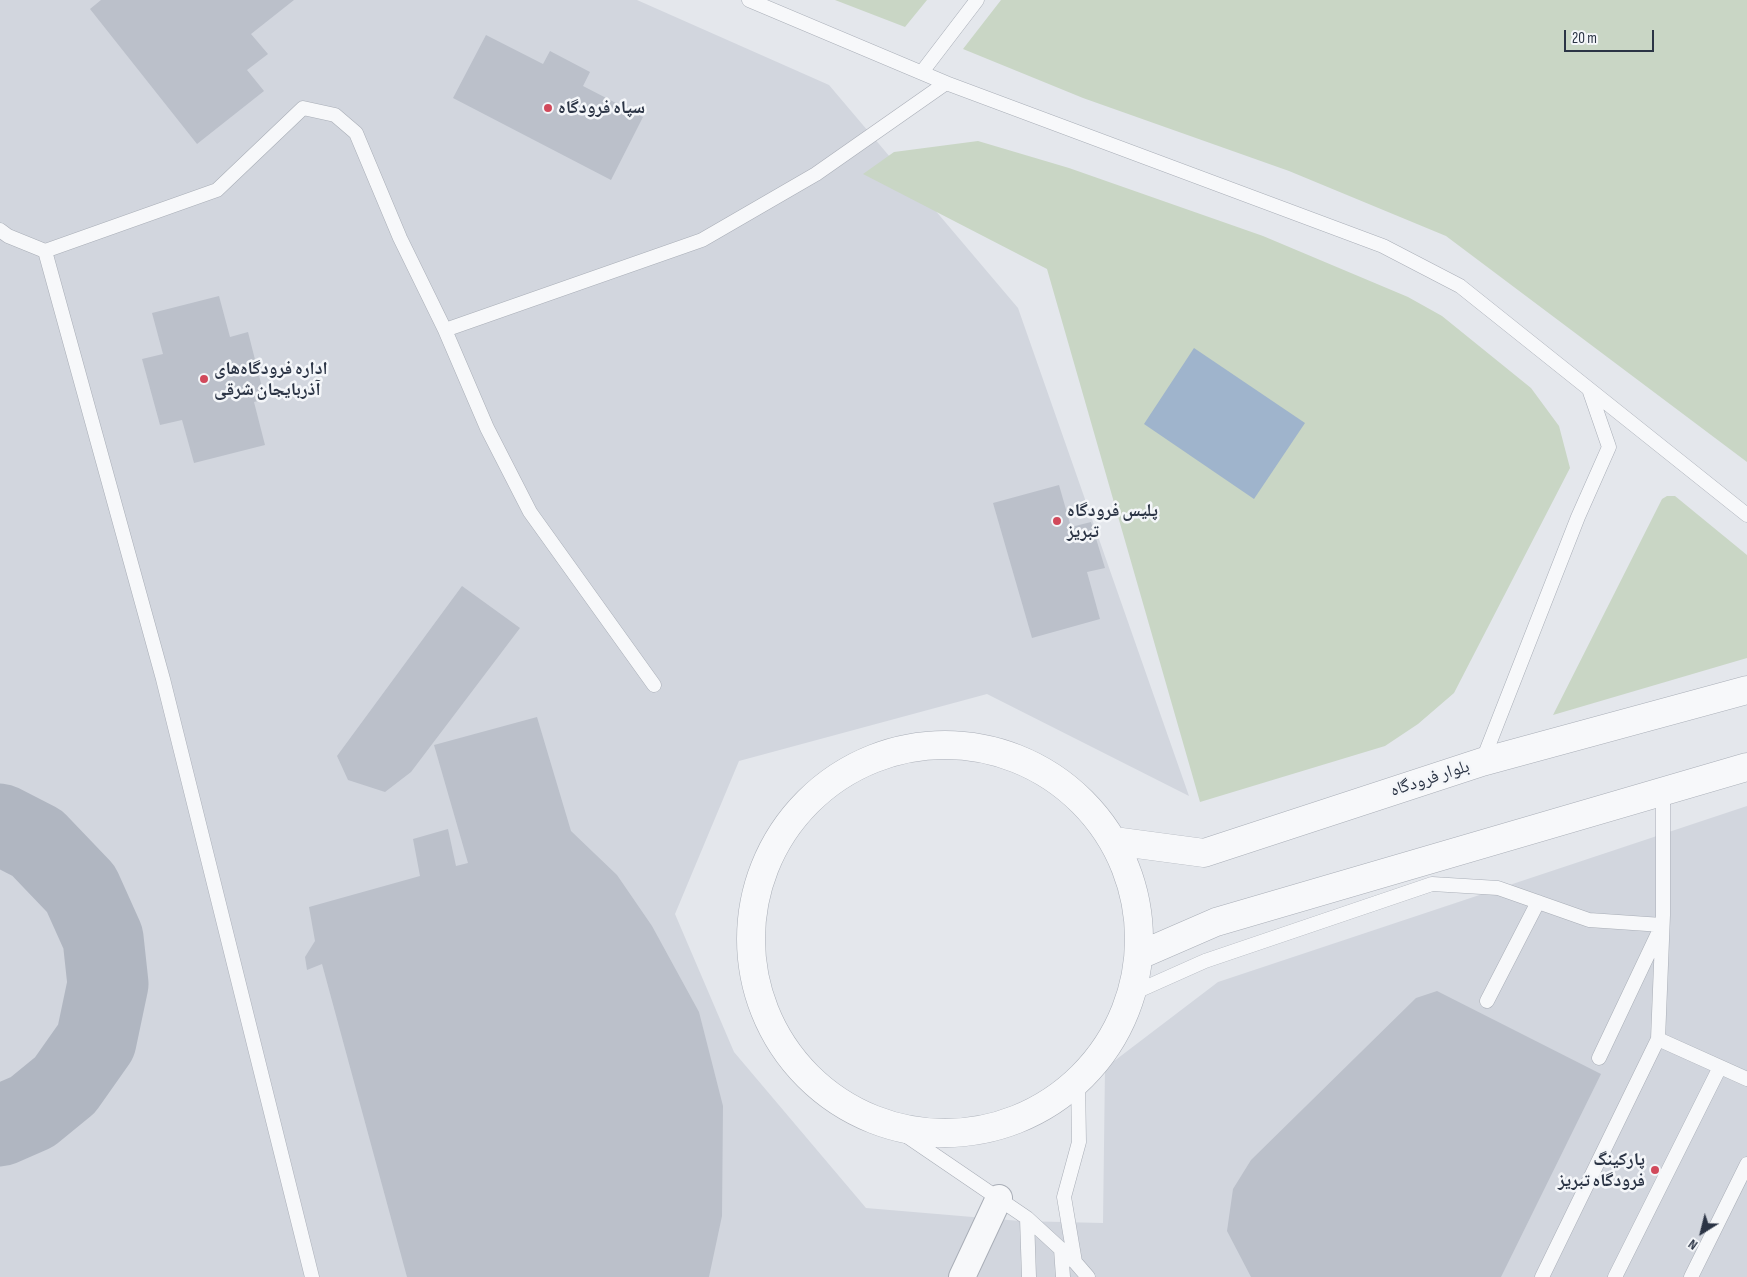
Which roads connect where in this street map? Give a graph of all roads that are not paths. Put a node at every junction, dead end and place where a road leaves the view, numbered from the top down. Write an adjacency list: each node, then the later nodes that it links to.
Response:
1 (749, 0): 3 (lane)
2 (977, 0): 3 (lane)
3 (922, 72): 4 (lane)
4 (946, 83): 7 (lane); 8 (lane)
5 (0, 230): 6 (lane)
6 (45, 251): 7 (lane); 32 (lane)
7 (445, 330): 10 (lane)
8 (1590, 391): 9 (lane); 12 (lane)
9 (1747, 515)
10 (654, 685)
11 (1747, 690): 12 (street, بلوار فرودگاه)
12 (1482, 762): 15 (street, بلوار فرودگاه)
13 (1747, 767): 14 (street)
14 (1663, 791): 17 (lane); 18 (street)
15 (1114, 841): 18 (street); 26 (street)
16 (1538, 902): 17 (lane); 19 (lane); 20 (lane)
17 (1662, 926): 21 (lane); 22 (lane)
18 (1140, 955): 19 (street)
19 (1131, 994): 24 (street)
20 (1487, 1001)
21 (1658, 1039): 23 (lane); 37 (lane)
22 (1599, 1058)
23 (1720, 1066): 25 (lane); 38 (lane)
24 (1078, 1079): 26 (street); 31 (lane)
25 (1747, 1079)
26 (892, 1126): 28 (lane)
27 (1747, 1164): 39 (lane)
28 (999, 1198): 29 (lane); 33 (street)
29 (1027, 1218): 30 (lane); 34 (lane)
30 (1060, 1249): 31 (lane); 35 (lane)
31 (1075, 1262): 36 (lane)
32 (312, 1277)
33 (962, 1277)
34 (1029, 1277)
35 (1063, 1277)
36 (1088, 1277)
37 (1542, 1277)
38 (1616, 1277)
39 (1691, 1277)

